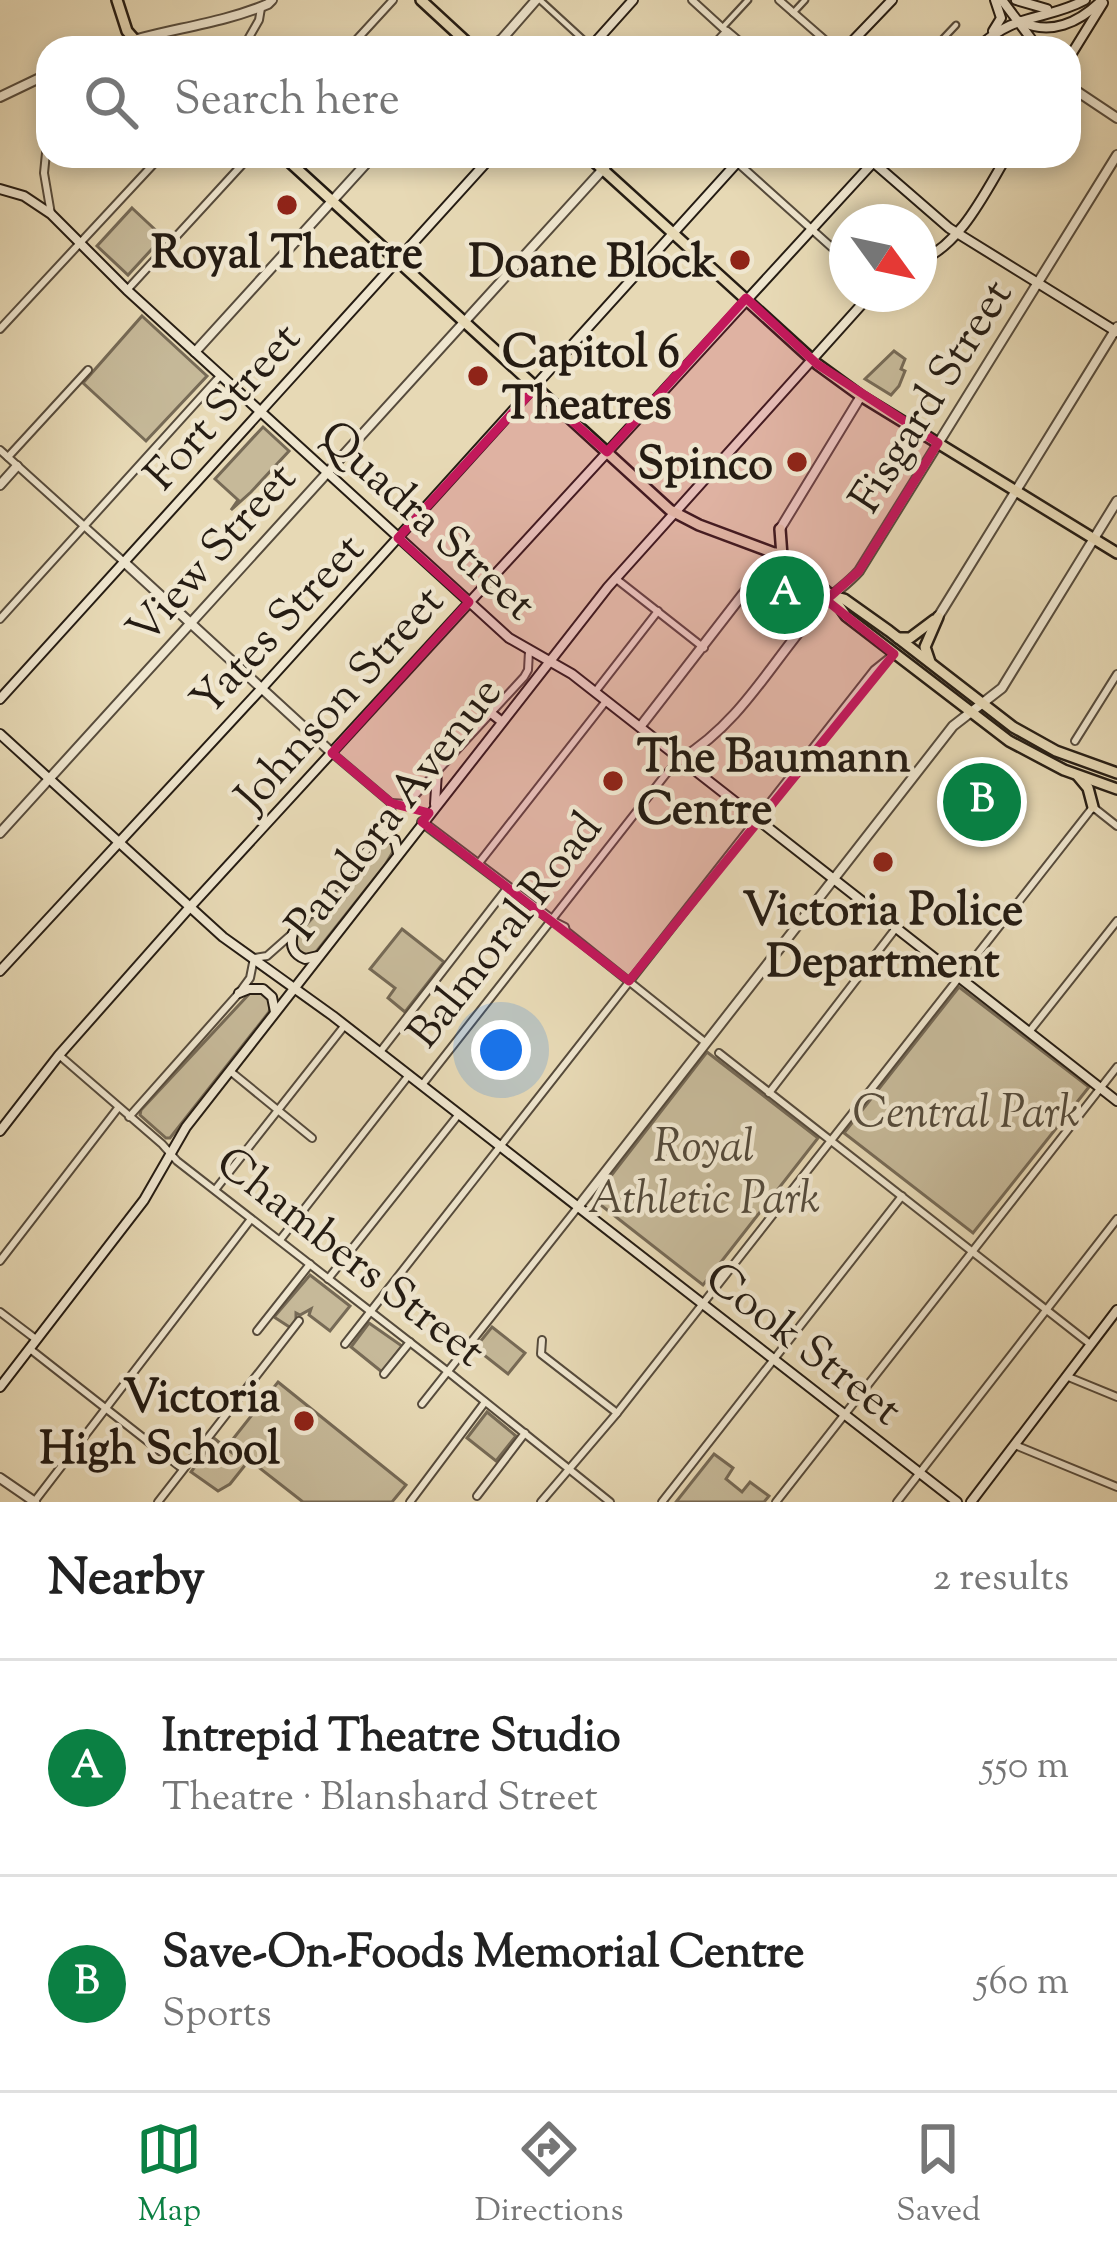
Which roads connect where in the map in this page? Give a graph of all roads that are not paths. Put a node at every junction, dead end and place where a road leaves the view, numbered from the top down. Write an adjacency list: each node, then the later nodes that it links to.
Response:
1 (117, 0): 21 (main road)
2 (393, 0): 24 (street)
3 (538, 0): 26 (main road); 27 (street)
4 (633, 0): 28 (main road)
5 (692, 0): 20 (street)
6 (748, 0): 20 (street)
7 (779, 0): 17 (street)
8 (805, 0): 17 (street)
9 (892, 0): 32 (main road)
10 (998, 0): 18 (main road); 34 (main road)
11 (1016, 0): 16 (main road)
12 (1084, 0): 16 (main road)
13 (428, 3): 25 (main road)
14 (261, 4): 22 (main road); 23 (street)
15 (1101, 4): 18 (main road); 37 (main road)
16 (1054, 11): 18 (main road)
17 (793, 13): 31 (street)
18 (1018, 20): 35 (main road); 36 (main road)
19 (956, 25): 33 (street)
20 (725, 30): 29 (main road); 30 (main road)
21 (133, 36)
22 (158, 36)
23 (250, 36)
24 (360, 36)
25 (461, 36)
26 (505, 36)
27 (579, 36)
28 (601, 36)
29 (721, 36)
30 (732, 36)
31 (820, 36)
32 (858, 36)
33 (946, 36)
34 (988, 36)
35 (994, 36)
36 (1029, 36)
37 (1081, 38)
38 (36, 80): 40 (main road)
39 (1081, 94): 41 (main road)
40 (0, 97)
41 (1117, 118)
42 (1117, 155): 65 (main road, Fisgard Street)
43 (44, 168): 57 (street)
44 (150, 168): 61 (street)
45 (239, 168): 66 (street)
46 (296, 168): 56 (main road)
47 (362, 168): 56 (main road)
48 (481, 168): 64 (main road, Fort Street)
49 (729, 168): 59 (main road, Yates Street)
50 (748, 168): 58 (street)
51 (864, 168): 58 (main road, Johnson Street)
52 (884, 168): 60 (main road)
53 (999, 168): 60 (main road)
54 (602, 170): 59 (main road); 69 (main road, View Street)
55 (0, 189): 57 (main road, Quadra Street)
56 (332, 202): 64 (main road); 72 (main road)
57 (51, 214): 61 (main road, Quadra Street)
58 (811, 228): 62 (street); 67 (main road, Johnson Street)
59 (675, 233): 67 (main road); 76 (main road, Yates Street)
60 (957, 234): 63 (main road); 65 (main road)
61 (80, 243): 66 (main road, Quadra Street); 70 (street)
62 (829, 244)
63 (937, 252)
64 (397, 262): 69 (main road); 78 (main road, Fort Street)
65 (1038, 283): 71 (main road); 79 (main road, Fisgard Street)
66 (127, 290): 72 (main road, Quadra Street)
67 (746, 298): 73 (main road); 81 (main road, Johnson Street)
68 (855, 312): 73 (main road, Pandora Avenue)
69 (464, 323): 76 (main road); 84 (main road, View Street)
70 (0, 329)
71 (1116, 330): 86 (main road)
72 (195, 352): 75 (main road, Quadra Street)
73 (812, 360): 77 (main road); 88 (main road, Pandora Avenue)
74 (88, 370): 82 (street)
75 (221, 375): 78 (main road, Quadra Street); 89 (street)
76 (535, 388): 81 (main road); 91 (main road, Yates Street)
77 (861, 396): 79 (main road); 90 (main road)
78 (260, 411): 84 (main road, Quadra Street); 95 (main road, Fort Street)
79 (938, 443): 86 (main road); 98 (main road, Fisgard Street)
80 (0, 450): 82 (street)
81 (607, 452): 88 (main road); 99 (main road, Johnson Street)
82 (8, 457): 83 (street)
83 (16, 466): 85 (main road); 89 (street)
84 (326, 472): 91 (main road, Quadra Street); 103 (main road, View Street)
85 (0, 484)
86 (1016, 491): 92 (main road); 101 (main road)
87 (1117, 502): 92 (main road)
88 (674, 512): 93 (main road); 97 (main road, Pandora Avenue)
89 (83, 527): 95 (street); 102 (street)
90 (779, 529): 93 (main road); 93 (main road)
91 (398, 538): 99 (main road, Quadra Street); 111 (main road, Yates Street)
92 (1094, 539): 94 (main road); 115 (main road)
93 (771, 551): 96 (main road); 98 (main road)
94 (1117, 553)
95 (124, 562): 103 (main road); 113 (main road, Fort Street)
96 (760, 572): 105 (main road)
97 (615, 578): 100 (street); 108 (main road, Pandora Avenue)
98 (832, 596): 104 (main road); 107 (main road); 123 (main road, Fisgard Street)
99 (470, 602): 106 (main road, Quadra Street); 122 (main road, Johnson Street)
100 (658, 611): 105 (street); 112 (street)
101 (938, 617): 104 (main road); 109 (main road)
102 (0, 619)
103 (191, 621): 111 (main road); 127 (main road, View Street)
104 (898, 638): 109 (main road)
105 (704, 648): 119 (main road)
106 (530, 651): 108 (main road, Quadra Street); 117 (street, Pandora Avenue)
107 (894, 654): 116 (main road); 132 (street)
108 (548, 661): 112 (main road, Quadra Street); 118 (main road, Pandora Avenue)
109 (931, 664): 115 (main road)
110 (1117, 674): 121 (street)
111 (262, 688): 122 (main road); 137 (main road, Yates Street)
112 (595, 692): 114 (main road, Quadra Street)
113 (0, 699)
114 (606, 701): 119 (main road, Quadra Street); 139 (street)
115 (981, 704): 116 (main road); 125 (main road)
116 (969, 712): 126 (main road); 140 (main road)
117 (491, 713): 118 (main road); 124 (street, Pandora Avenue)
118 (501, 721): 130 (main road, Pandora Avenue)
119 (640, 727): 123 (main road, Quadra Street)
120 (0, 734): 127 (main road, Cook Street)
121 (1075, 742)
122 (332, 753): 129 (street); 142 (main road, Johnson Street)
123 (681, 759): 132 (main road, Quadra Street); 143 (street, Balmoral Road)
124 (437, 772): 129 (street, Pandora Avenue); 130 (main road)
125 (1117, 773)
126 (1078, 776): 128 (main road); 131 (main road)
127 (48, 780): 135 (main road, View Street); 137 (main road, Cook Street)
128 (1115, 788): 131 (main road)
129 (391, 803): 136 (street, Pandora Avenue)
130 (435, 806): 133 (main road, Pandora Avenue)
131 (1093, 807): 134 (street); 150 (street)
132 (757, 819): 140 (main road, Quadra Street); 151 (street)
133 (422, 822): 138 (main road, Pandora Avenue); 139 (main road)
134 (1117, 826)
135 (0, 833)
136 (376, 839): 138 (main road); 146 (street, Pandora Avenue)
137 (117, 842): 142 (main road, Cook Street); 149 (main road, Yates Street)
138 (398, 855): 147 (main road, Pandora Avenue)
139 (478, 863): 141 (main road)
140 (833, 878): 145 (main road, Quadra Street); 157 (main road)
141 (508, 887): 143 (main road); 158 (street)
142 (190, 907): 148 (main road, Cook Street); 160 (main road, Johnson Street)
143 (553, 921): 151 (street); 164 (street, Balmoral Road)
144 (1117, 921): 156 (street)
145 (896, 928): 150 (main road, Quadra Street); 166 (street)
146 (293, 933): 147 (main road); 148 (street, Pandora Avenue)
147 (318, 956): 152 (main road, Pandora Avenue)
148 (254, 958): 152 (main road, Cook Street); 153 (street, Pandora Avenue)
149 (0, 971)
150 (958, 977): 156 (main road, Quadra Street); 174 (street)
151 (629, 981): 157 (street); 175 (street)
152 (295, 987): 154 (main road, Pandora Avenue); 155 (main road, Cook Street)
153 (239, 993): 154 (main road); 171 (street, Pandora Avenue)
154 (275, 1014): 162 (main road, Pandora Avenue)
155 (345, 1025): 158 (main road, Cook Street); 169 (street)
156 (1029, 1032): 165 (main road, Quadra Street)
157 (706, 1043): 179 (main road)
158 (380, 1052): 163 (main road, Cook Street)
159 (719, 1054): 166 (street)
160 (59, 1055): 168 (street, Chambers Street); 172 (main road, Johnson Street)
161 (1117, 1067): 165 (street)
162 (230, 1071): 169 (street); 176 (main road, Pandora Avenue)
163 (410, 1075): 164 (main road, Cook Street); 182 (street, Balmoral Road)
164 (422, 1085): 170 (main road, Cook Street)
165 (1100, 1088): 167 (main road, Quadra Street); 183 (street)
166 (769, 1093): 174 (street)
167 (1117, 1101)
168 (118, 1108): 171 (street, Chambers Street); 184 (street)
169 (277, 1111): 173 (street); 177 (street)
170 (459, 1114): 175 (main road, Cook Street); 186 (street)
171 (129, 1117): 176 (street, Chambers Street)
172 (0, 1130)
173 (312, 1138)
174 (830, 1141): 178 (street); 187 (street)
175 (500, 1145): 179 (main road, Cook Street); 191 (street)
176 (170, 1153): 177 (street, Chambers Street); 194 (main road, Pandora Avenue)
177 (215, 1190): 180 (street, Chambers Street)
178 (902, 1196): 183 (street); 200 (street)
179 (578, 1207): 187 (main road, Cook Street); 201 (street)
180 (251, 1218): 182 (street, Chambers Street); 208 (street)
181 (1117, 1219): 188 (street)
182 (280, 1240): 185 (street, Chambers Street)
183 (973, 1251): 188 (street); 210 (street)
184 (0, 1261)
185 (310, 1264): 186 (street, Chambers Street); 193 (street)
186 (328, 1279): 191 (street, Chambers Street)
187 (701, 1304): 200 (main road, Cook Street); 209 (street)
188 (1046, 1310): 198 (street); 215 (street)
189 (1117, 1310): 198 (main road)
190 (0, 1312): 194 (street)
191 (370, 1312): 196 (street, Chambers Street); 197 (street)
192 (299, 1321): 213 (street)
193 (257, 1331)
194 (37, 1340): 199 (main road, Pandora Avenue)
195 (542, 1340): 209 (street)
196 (410, 1342): 201 (street, Chambers Street); 202 (street)
197 (345, 1344)
198 (1090, 1345): 203 (main road)
199 (30, 1349): 204 (main road, Pandora Avenue); 208 (street)
200 (773, 1359): 210 (main road, Cook Street); 224 (street)
201 (447, 1371): 206 (street, Chambers Street); 207 (street)
202 (384, 1374)
203 (1066, 1376): 205 (street); 212 (main road)
204 (0, 1387)
205 (1117, 1397)
206 (485, 1402): 211 (street, Chambers Street); 221 (street)
207 (422, 1404)
208 (107, 1409): 213 (street); 219 (street)
209 (616, 1413): 214 (street)
210 (844, 1415): 215 (main road, Cook Street); 225 (street)
211 (524, 1432): 214 (street, Chambers Street); 218 (street)
212 (1015, 1445): 217 (street); 228 (main road)
213 (183, 1469): 220 (street)
214 (570, 1469): 222 (street); 223 (street, Chambers Street)
215 (920, 1473): 226 (street); 227 (main road, Cook Street)
216 (0, 1478): 219 (main road)
217 (1117, 1486)
218 (477, 1496)
219 (35, 1502)
220 (158, 1502)
221 (410, 1502)
222 (541, 1502)
223 (610, 1502)
224 (662, 1502)
225 (776, 1502)
226 (897, 1502)
227 (957, 1502)
228 (971, 1502)

